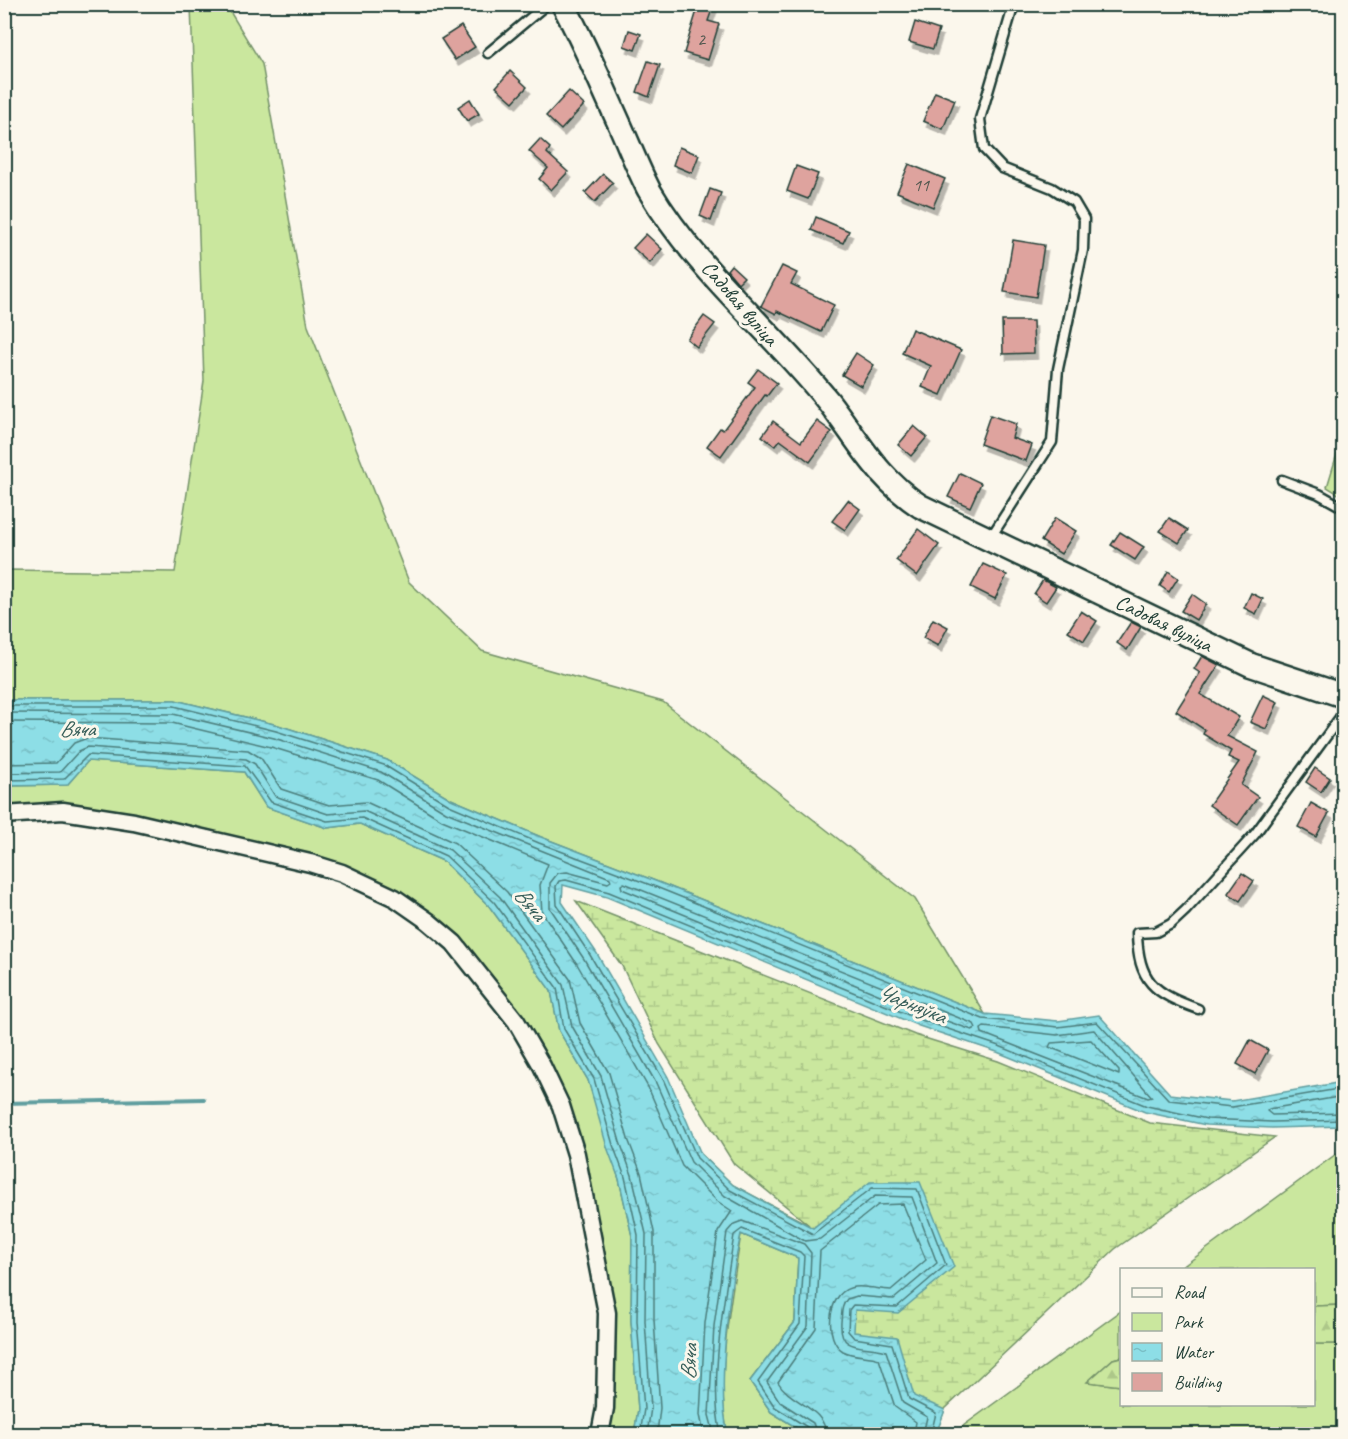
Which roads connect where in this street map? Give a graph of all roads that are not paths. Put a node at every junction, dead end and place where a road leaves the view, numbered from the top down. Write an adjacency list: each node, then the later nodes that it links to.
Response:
1 (547, 4): 4 (lane)
2 (563, 4): 7 (street, Садовая вуліца)
3 (1014, 4): 7 (lane)
4 (488, 52)
5 (1282, 480): 6 (lane)
6 (1344, 508)
7 (990, 539): 8 (street, Садовая вуліца)
8 (1344, 696)
9 (1344, 712): 11 (lane)
10 (4, 815): 12 (street)
11 (1198, 1009)
12 (600, 1434)

